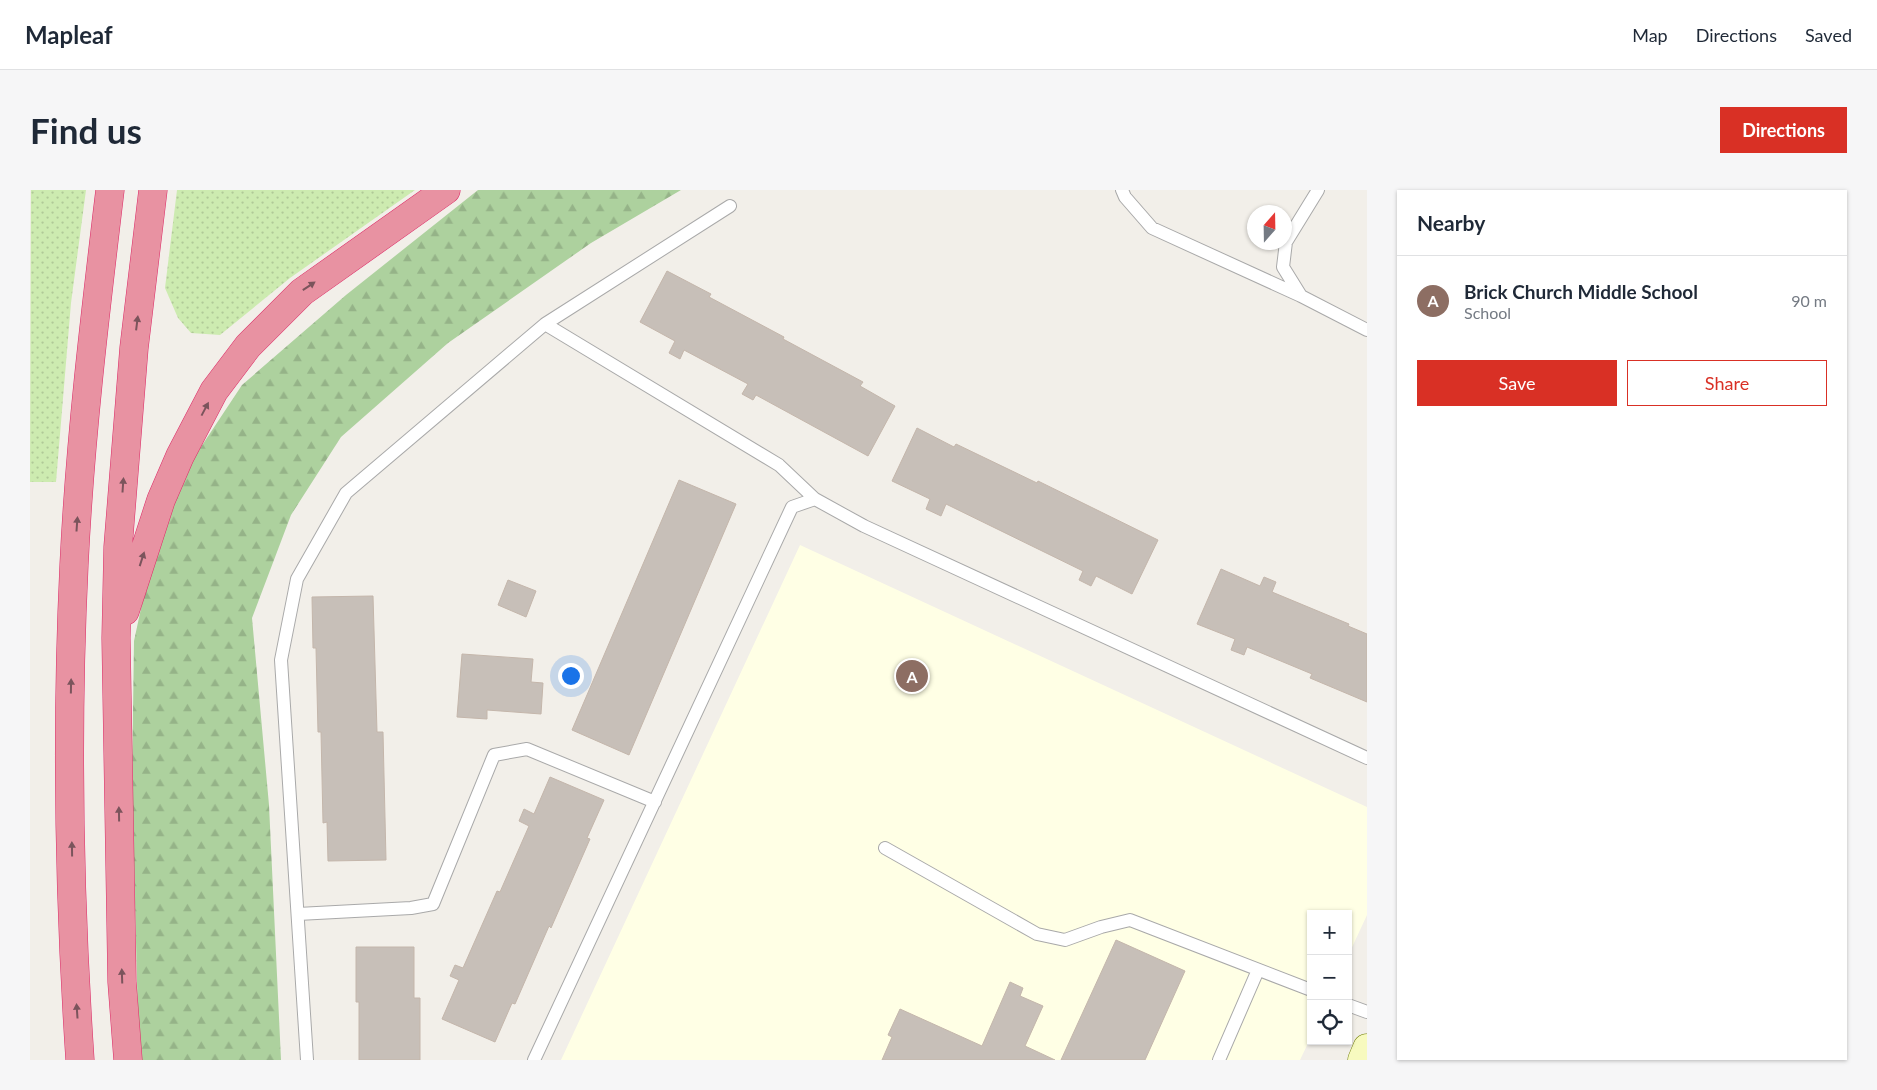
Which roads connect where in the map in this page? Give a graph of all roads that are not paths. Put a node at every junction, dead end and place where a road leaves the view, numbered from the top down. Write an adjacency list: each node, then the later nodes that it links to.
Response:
1 (110, 190): 21 (highway, one-way to 1)
2 (153, 190): 11 (highway, one-way to 2)
3 (446, 190): 11 (highway, one-way to 3)
4 (1122, 190): 7 (lane)
5 (1318, 190): 7 (lane)
6 (730, 206): 8 (lane)
7 (1301, 296): 9 (lane)
8 (544, 324): 10 (lane); 15 (lane)
9 (1367, 330)
10 (815, 499): 12 (lane); 13 (lane)
11 (116, 638): 22 (highway, one-way to 11)
12 (1367, 758)
13 (655, 802): 15 (lane); 24 (lane)
14 (885, 848): 16 (lane)
15 (298, 914): 23 (lane)
16 (1258, 970): 17 (lane); 25 (lane)
17 (1307, 988)
18 (1352, 1006): 19 (lane)
19 (1367, 1012)
20 (1367, 1048): 26 (main road)
21 (80, 1060)
22 (128, 1060)
23 (307, 1060)
24 (534, 1060)
25 (1219, 1060)
26 (1362, 1060)

